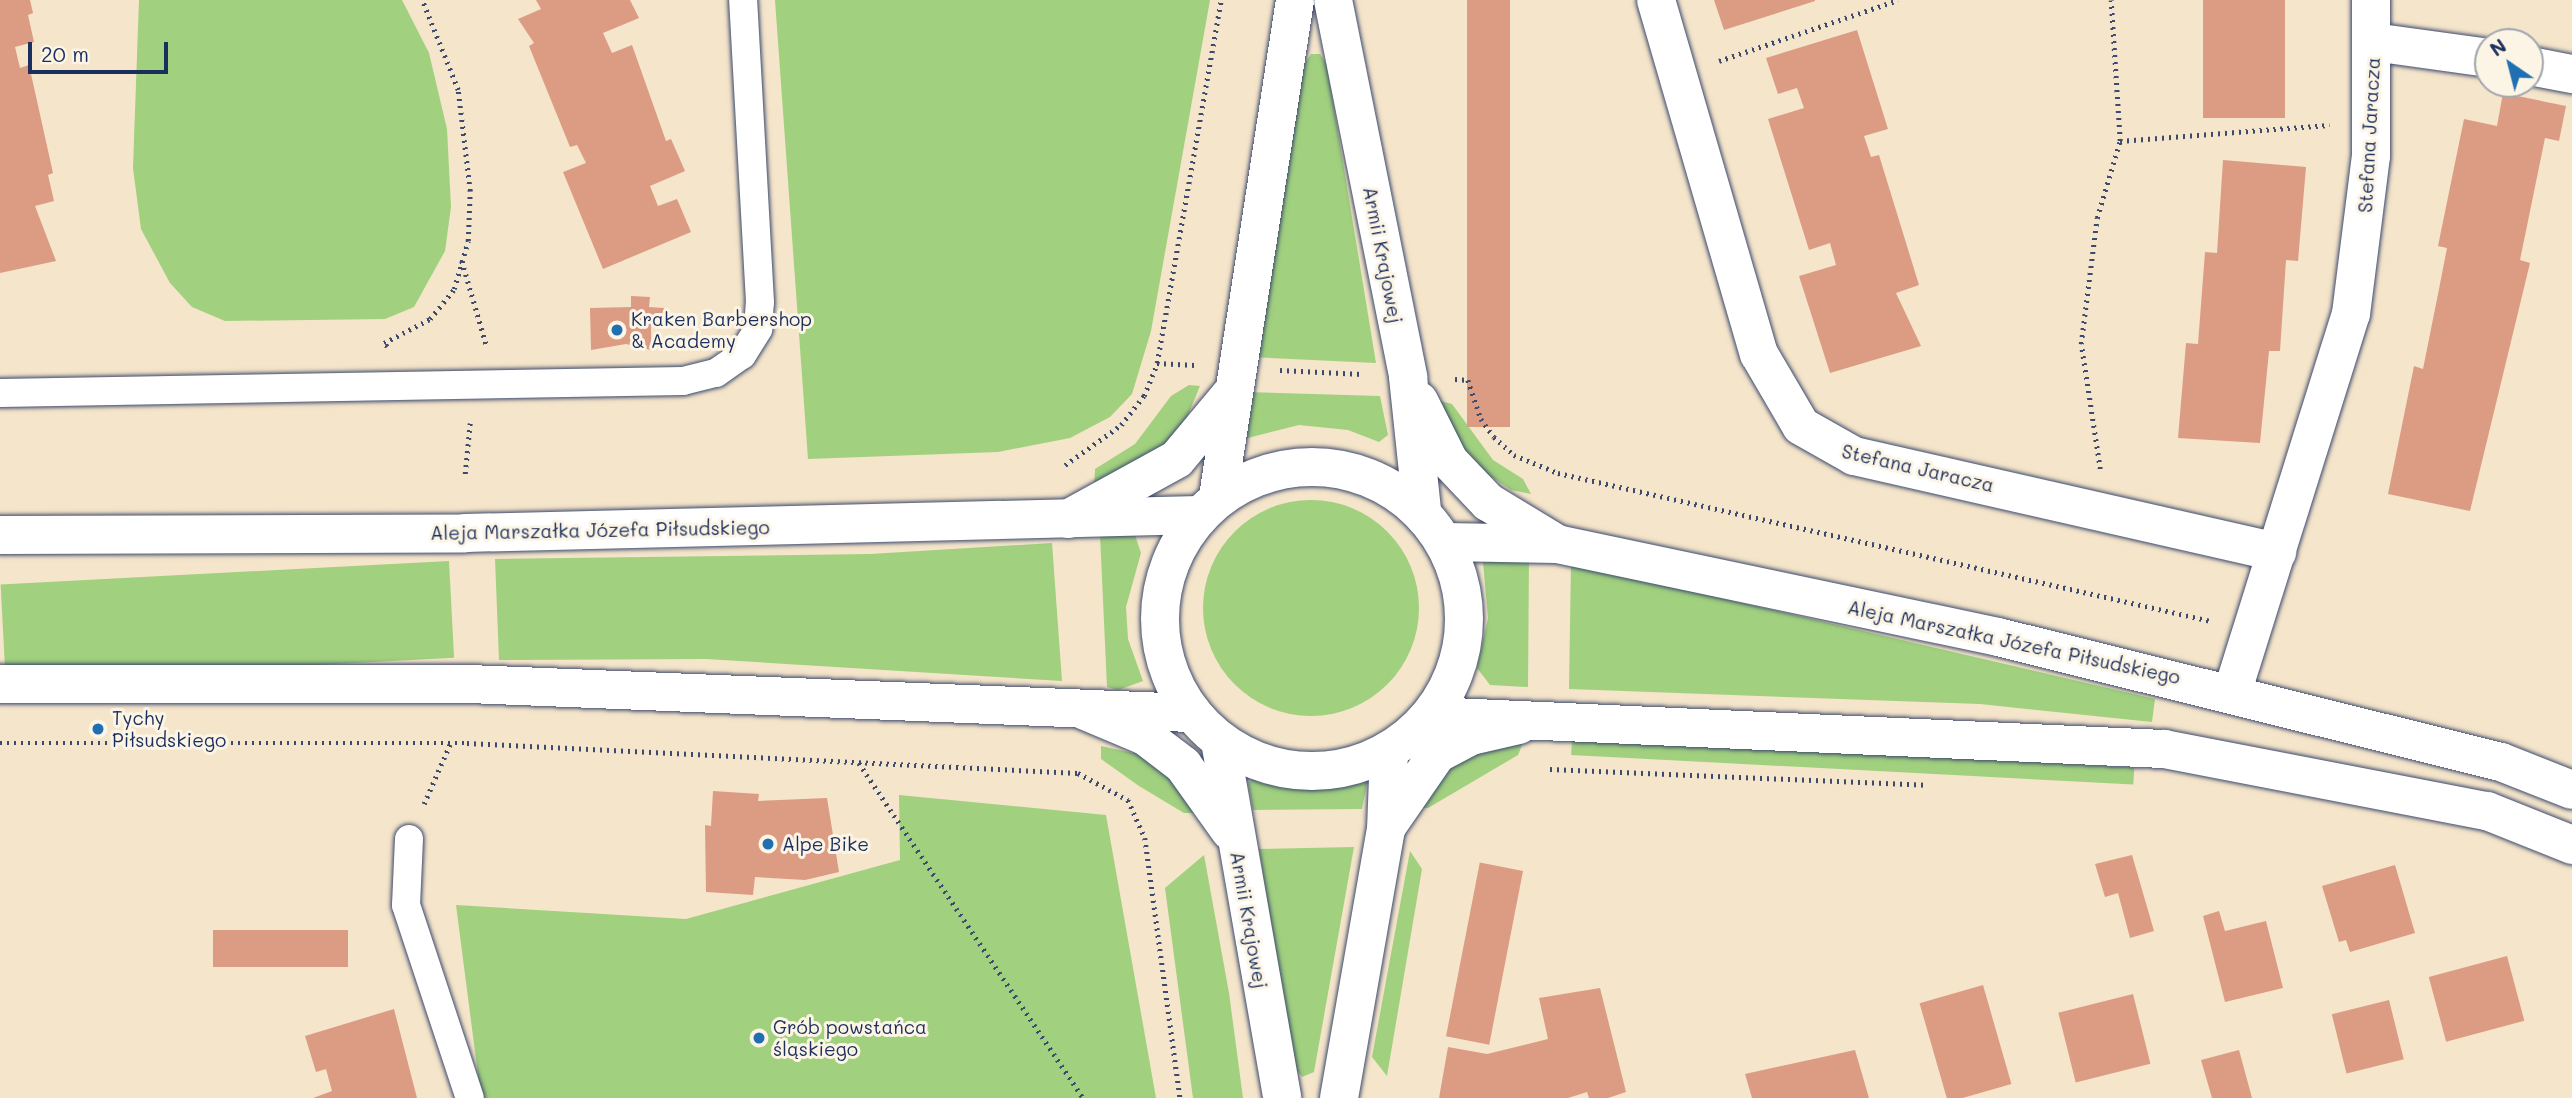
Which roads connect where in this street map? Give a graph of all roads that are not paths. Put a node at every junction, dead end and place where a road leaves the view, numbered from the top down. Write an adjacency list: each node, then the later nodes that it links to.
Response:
1 (743, 0): 12 (lane)
2 (1295, 0): 11 (main road)
3 (1333, 0): 10 (main road, Armii Krajowej)
4 (1657, 0): 19 (main road, Stefana Jaracza)
5 (2371, 0): 6 (main road, Stefana Jaracza)
6 (2373, 42): 7 (main road, Stefana Jaracza); 19 (main road, Stefana Jaracza)
7 (2474, 56)
8 (2544, 69): 9 (main road)
9 (2572, 74)
10 (1408, 377): 14 (main road, Armii Krajowej); 18 (main road)
11 (1234, 380): 13 (main road); 15 (main road)
12 (0, 393)
13 (1209, 506): 14 (main road); 15 (main road, Aleja Marszałka Józefa Piłsudskiego); 23 (main road)
14 (1422, 511): 17 (main road)
15 (1066, 520): 16 (main road, Aleja Marszałka Józefa Piłsudskiego)
16 (0, 535)
17 (1445, 542): 18 (main road, Aleja Marszałka Józefa Piłsudskiego); 24 (main road)
18 (1557, 544): 21 (main road, Aleja Marszałka Józefa Piłsudskiego)
19 (2277, 552): 21 (main road, Stefana Jaracza)
20 (0, 684): 22 (main road)
21 (2233, 690): 28 (main road, Aleja Marszałka Józefa Piłsudskiego)
22 (1074, 707): 23 (main road); 30 (main road)
23 (1192, 713): 26 (main road)
24 (1431, 716): 25 (main road); 27 (main road)
25 (1551, 718): 29 (main road); 32 (main road)
26 (1220, 741): 27 (main road); 30 (main road, Armii Krajowej)
27 (1389, 751): 29 (main road)
28 (2572, 790)
29 (1385, 830): 35 (main road)
30 (1233, 835): 34 (main road, Armii Krajowej)
31 (409, 839): 33 (lane)
32 (2572, 845)
33 (470, 1098)
34 (1282, 1098)
35 (1339, 1098)

